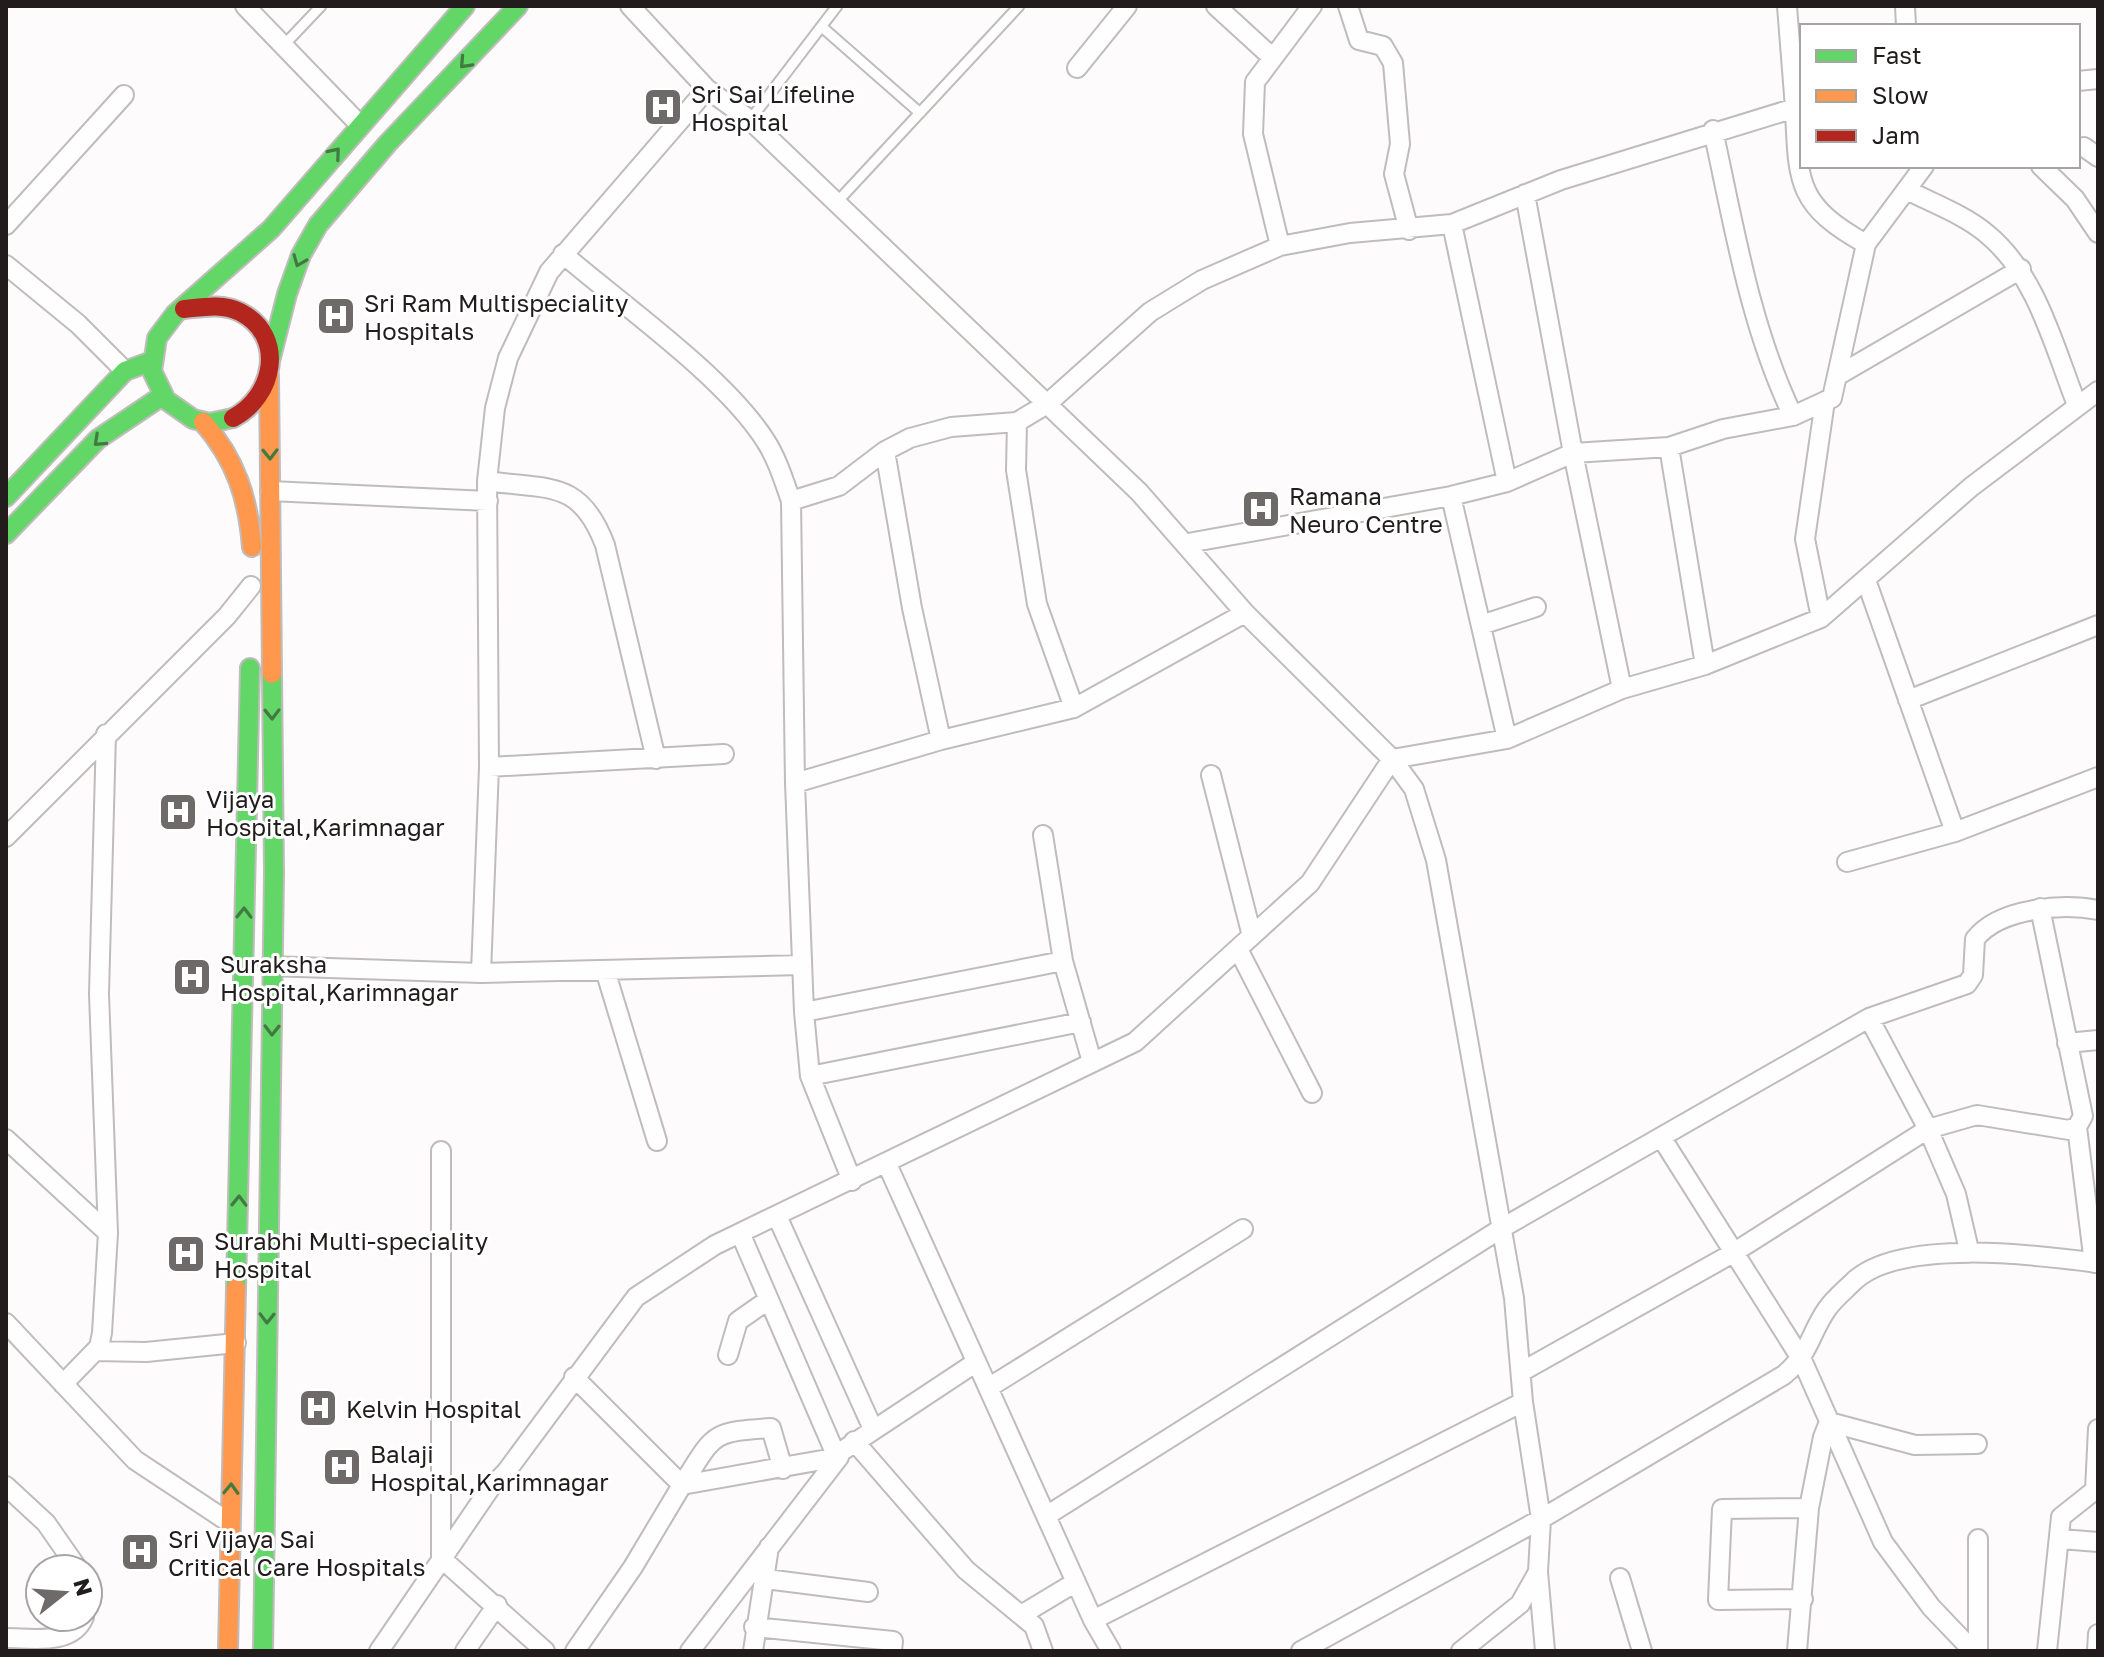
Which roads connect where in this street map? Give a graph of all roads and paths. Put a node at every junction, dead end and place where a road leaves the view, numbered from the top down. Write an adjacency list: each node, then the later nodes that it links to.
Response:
1 (245, 6): 14 (street)
2 (321, 6): 14 (lane)
3 (465, 6): 22 (main road)
4 (518, 6): 39 (main road, one-way to 39)
5 (630, 6): 17 (street)
6 (837, 6): 13 (lane)
7 (1019, 6): 20 (lane)
8 (1127, 6): 16 (street)
9 (1216, 6): 15 (street)
10 (1312, 6): 15 (street)
11 (1348, 6): 31 (street)
12 (1787, 6): 19 (street)
13 (822, 27): 20 (lane); 21 (lane)
14 (284, 45): 22 (street)
15 (1273, 58): 34 (street)
16 (1077, 68)
17 (707, 89): 21 (street); 35 (street)
18 (124, 95): 30 (street)
19 (1798, 107): 23 (street); 33 (street)
20 (920, 113): 28 (lane)
21 (750, 120): 28 (street)
22 (359, 124): 38 (main road, one-way to 22)
23 (1713, 130): 27 (street); 49 (street)
24 (1923, 168): 26 (street)
25 (2043, 168): 32 (street)
26 (1907, 190): 33 (street); 37 (street)
27 (1525, 194): 29 (street); 54 (street)
28 (837, 202): 47 (street)
29 (1452, 224): 31 (street); 56 (street)
30 (6, 225)
31 (1409, 230): 34 (street)
32 (2098, 233)
33 (1866, 244): 43 (street)
34 (1280, 246): 47 (street)
35 (563, 254): 55 (street); 61 (street)
36 (6, 265): 41 (street)
37 (2021, 269): 43 (street); 48 (street)
38 (184, 309): 39 (main road); 40 (main road)
39 (271, 357): 42 (main road)
40 (152, 361): 41 (main road); 45 (main road)
41 (125, 371): 59 (main road)
42 (269, 376): 50 (main road); 57 (main road, one-way to 57)
43 (1837, 376): 46 (street)
44 (2098, 391): 48 (street)
45 (162, 396): 50 (main road); 62 (main road, one-way to 62)
46 (1825, 401): 49 (street); 69 (street)
47 (1047, 404): 51 (street); 63 (street)
48 (2077, 405): 64 (street)
49 (1793, 416): 52 (street)
50 (203, 422): 65 (main road)
51 (1017, 422): 53 (street); 76 (street)
52 (1669, 447): 54 (street); 73 (street)
53 (885, 451): 61 (street); 79 (street)
54 (1573, 453): 56 (street); 74 (street)
55 (487, 481): 60 (street); 81 (street)
56 (1507, 482): 58 (street)
57 (270, 491): 60 (street); 98 (main road, one-way to 98)
58 (1451, 496): 63 (street); 70 (street)
59 (6, 497)
60 (488, 501): 83 (street)
61 (791, 501): 86 (street)
62 (6, 534)
63 (1188, 543): 67 (street)
64 (1866, 580): 69 (street); 75 (street)
65 (251, 586): 68 (main road); 77 (street)
66 (1536, 607): 70 (street)
67 (1245, 613): 76 (street); 82 (street)
68 (251, 617)
69 (1821, 618): 73 (street)
70 (1481, 625): 78 (street)
71 (2098, 625): 75 (street)
72 (250, 649): 96 (main road, one-way to 72)
73 (1705, 665): 74 (street)
74 (1622, 689): 78 (street)
75 (1908, 700): 87 (street)
76 (1074, 708): 79 (street)
77 (106, 734): 89 (street); 120 (street)
78 (1507, 739): 82 (street)
79 (941, 740): 86 (street)
80 (724, 754): 81 (street)
81 (656, 759): 83 (street)
82 (1392, 759): 94 (street); 118 (street)
83 (489, 767): 100 (street)
84 (1211, 775): 94 (street)
85 (2098, 777): 87 (street)
86 (795, 783): 97 (street)
87 (1955, 832): 90 (street)
88 (1043, 835): 95 (street)
89 (6, 837)
90 (1847, 862)
91 (2040, 908): 92 (street); 102 (street); 105 (street)
92 (2098, 910): 93 (street)
93 (2098, 919)
94 (1245, 942): 106 (street); 108 (street)
95 (1063, 961): 101 (street); 103 (street)
96 (243, 964): 98 (street); 127 (main road, one-way to 96)
97 (801, 965): 99 (street); 101 (street)
98 (273, 966): 100 (street); 171 (main road, one-way to 171)
99 (605, 970): 100 (street); 113 (street)
100 (481, 973)
101 (804, 1012): 107 (street)
102 (1869, 1018): 110 (street); 111 (street)
103 (1081, 1022): 106 (street); 107 (street)
104 (2098, 1040): 105 (street)
105 (2067, 1043): 109 (street)
106 (1092, 1062): 115 (street)
107 (810, 1076): 116 (street)
108 (1312, 1093)
109 (2077, 1127): 110 (street); 124 (street)
110 (1928, 1129): 122 (street); 123 (street)
111 (1661, 1137): 118 (street); 123 (street)
112 (6, 1139): 120 (street)
113 (657, 1141)
114 (441, 1151): 155 (street)
115 (887, 1164): 116 (street); 131 (street)
116 (852, 1181): 117 (street)
117 (777, 1216): 121 (street); 138 (street)
118 (1502, 1228): 132 (street); 147 (street)
119 (1243, 1229): 135 (street)
120 (108, 1233): 128 (street)
121 (741, 1235): 125 (street); 133 (street)
122 (1969, 1250): 124 (street); 130 (street)
123 (1733, 1253): 130 (street); 132 (street)
124 (2096, 1263)
125 (768, 1300): 129 (street); 142 (street)
126 (6, 1323): 134 (street)
127 (236, 1343): 128 (street); 149 (main road, one-way to 127)
128 (95, 1351): 134 (street)
129 (728, 1355)
130 (1802, 1360): 137 (street); 148 (street)
131 (975, 1363): 135 (street); 138 (street)
132 (1523, 1371): 136 (street)
133 (574, 1377): 144 (street); 155 (street)
134 (63, 1384): 149 (street)
135 (988, 1388): 147 (street)
136 (1523, 1402): 148 (street); 164 (street)
137 (1829, 1422): 141 (street); 146 (street); 185 (street)
138 (873, 1429): 140 (street)
139 (2098, 1429): 151 (street)
140 (854, 1441): 142 (street); 163 (street)
141 (1977, 1444)
142 (837, 1456): 143 (street); 153 (street)
143 (783, 1469): 144 (street); 144 (street)
144 (682, 1485): 174 (street)
145 (6, 1486): 154 (street)
146 (1809, 1508): 161 (street); 161 (street)
147 (1046, 1516): 159 (street)
148 (1541, 1519): 156 (street); 180 (street)
149 (230, 1523): 170 (main road)
150 (1978, 1539): 185 (street)
151 (2061, 1539): 152 (street); 186 (street)
152 (2098, 1542)
153 (770, 1547): 158 (street); 175 (street)
154 (67, 1553)
155 (441, 1558): 162 (street); 169 (street)
156 (1538, 1572): 181 (street); 182 (street)
157 (1620, 1578): 183 (street)
158 (766, 1579): 160 (street); 165 (street)
159 (1076, 1582): 163 (street); 164 (street)
160 (868, 1592)
161 (1803, 1599): 184 (street)
162 (497, 1605): 172 (street); 173 (street)
163 (1021, 1615): 178 (street)
164 (1093, 1620): 179 (street)
165 (754, 1627): 176 (street); 177 (street)
166 (70, 1633): 168 (street)
167 (2098, 1634): 187 (street)
168 (6, 1638)
169 (384, 1650)
170 (228, 1651)
171 (263, 1651)
172 (465, 1651)
173 (545, 1651)
174 (575, 1651)
175 (690, 1651)
176 (753, 1651)
177 (892, 1651)
178 (1043, 1651)
179 (1111, 1651)
180 (1301, 1651)
181 (1461, 1651)
182 (1545, 1651)
183 (1642, 1651)
184 (1797, 1651)
185 (1976, 1651)
186 (2047, 1651)
187 (2097, 1651)

